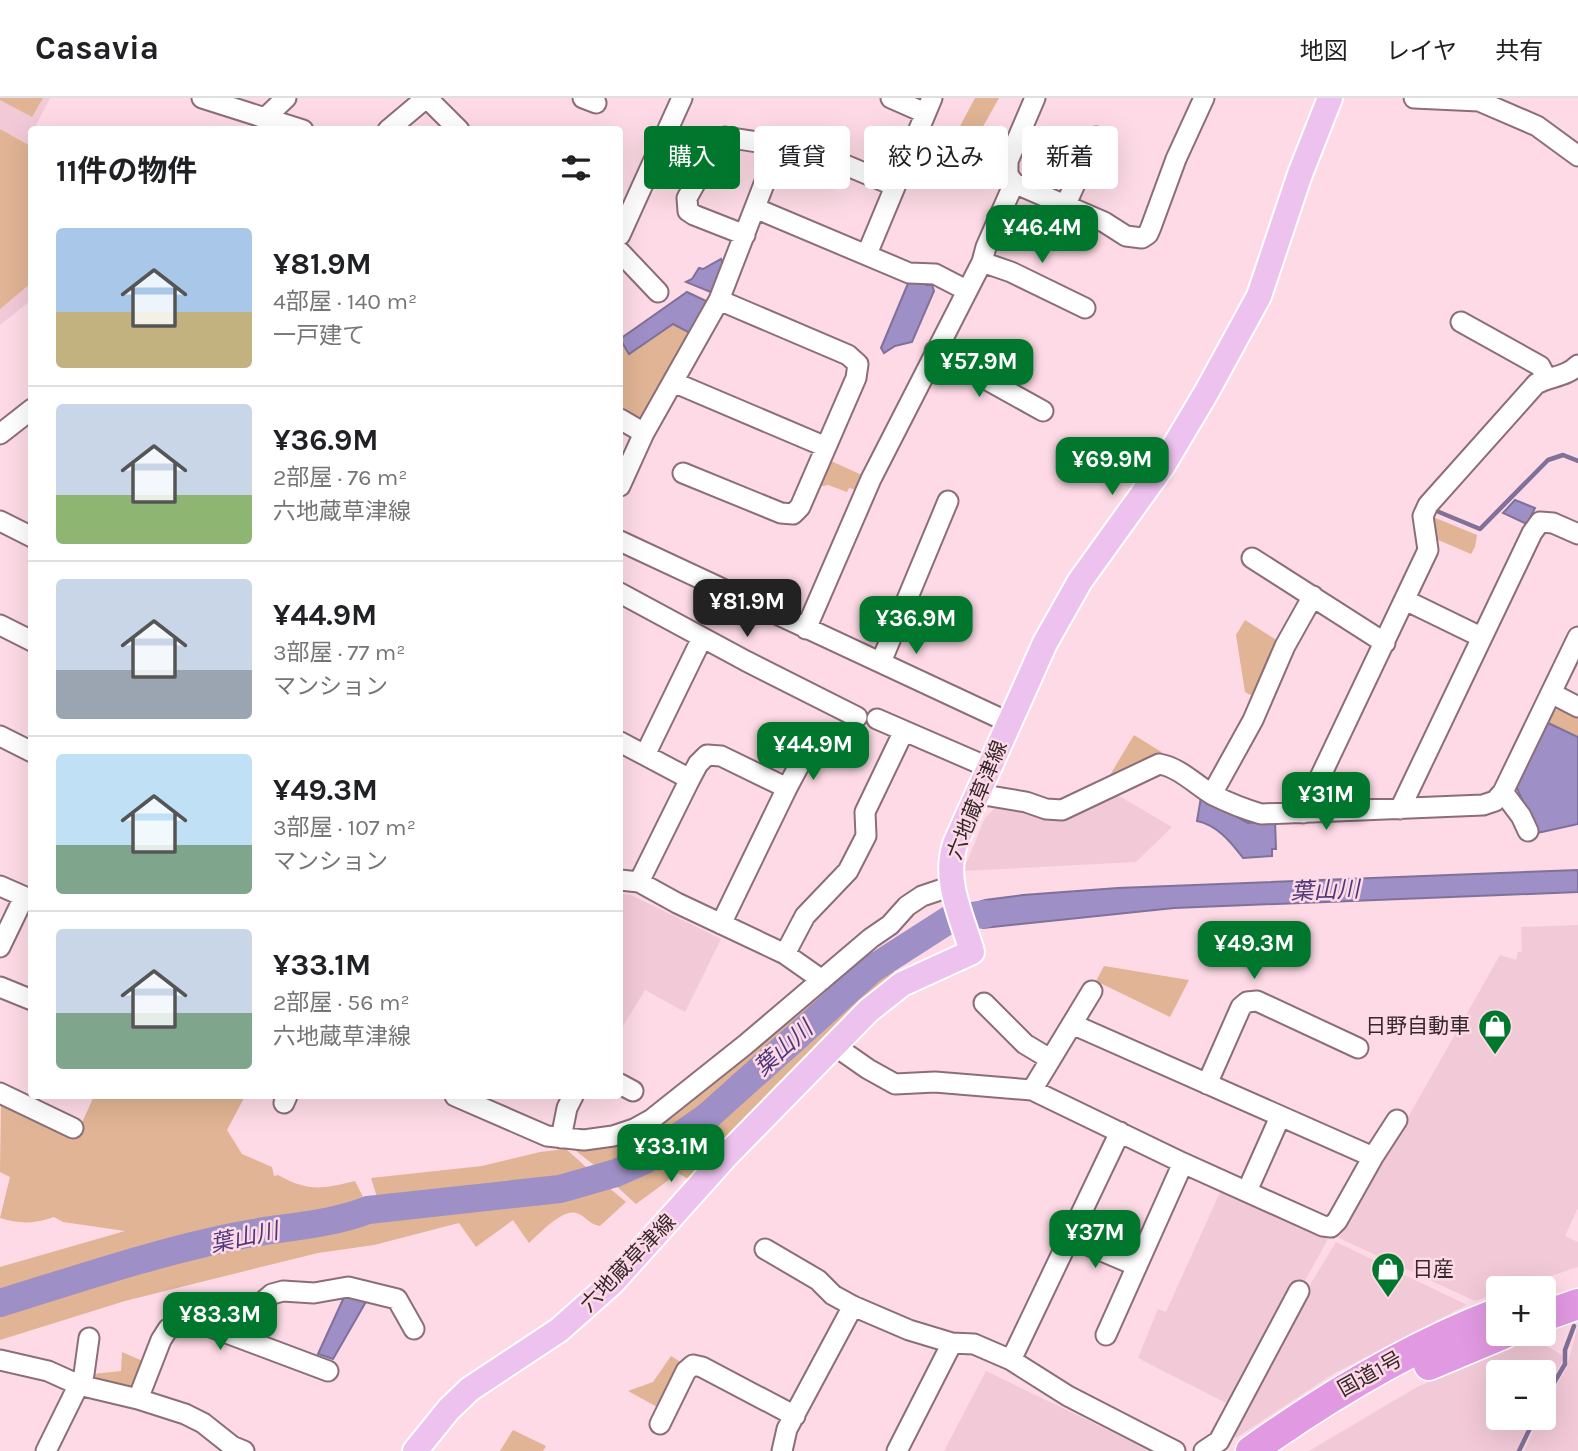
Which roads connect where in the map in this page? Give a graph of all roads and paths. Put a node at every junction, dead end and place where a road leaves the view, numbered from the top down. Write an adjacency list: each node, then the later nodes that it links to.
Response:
1 (202, 98): 11 (street)
2 (286, 98): 11 (street)
3 (426, 98): 13 (street); 14 (street)
4 (682, 98): 22 (street)
5 (891, 98): 10 (street)
6 (1035, 98): 18 (street)
7 (1204, 98): 23 (street)
8 (1330, 98): 68 (main road, 六地蔵草津線)
9 (1414, 98): 17 (street)
10 (928, 106): 15 (street)
11 (264, 119): 12 (street)
12 (289, 126)
13 (393, 126)
14 (456, 126)
15 (920, 126)
16 (754, 142): 26 (street)
17 (1578, 156)
18 (1014, 183): 23 (street); 29 (street)
19 (762, 189): 24 (street)
20 (894, 189): 27 (street)
21 (1073, 189): 23 (street)
22 (627, 200): 25 (street)
23 (1066, 204)
24 (755, 208): 26 (street); 27 (street)
25 (623, 220)
26 (745, 235): 32 (street)
27 (867, 254): 30 (street)
28 (623, 255): 31 (street)
29 (982, 262): 30 (street); 33 (street)
30 (966, 290): 35 (street)
31 (658, 292)
32 (719, 300): 38 (street); 44 (street)
33 (1085, 308)
34 (1461, 322): 37 (street)
35 (935, 351): 39 (street); 57 (street)
36 (1578, 365): 37 (street)
37 (1547, 379): 55 (street)
38 (673, 382): 42 (street); 44 (street)
39 (1043, 411)
40 (28, 412): 43 (street)
41 (623, 421): 42 (street)
42 (645, 433): 46 (street)
43 (0, 434)
44 (826, 447): 45 (street)
45 (683, 473)
46 (623, 480)
47 (948, 501): 63 (street)
48 (0, 521): 50 (street)
49 (1578, 534): 58 (street)
50 (28, 535)
51 (623, 542): 57 (street)
52 (1252, 558): 54 (street)
53 (623, 595): 60 (street)
54 (1313, 596): 62 (street); 80 (street)
55 (1405, 600): 58 (street); 62 (street)
56 (0, 625): 61 (street)
57 (806, 629): 63 (street)
58 (1481, 637): 81 (street)
59 (1578, 637): 64 (street)
60 (702, 638): 66 (street); 73 (street)
61 (28, 639)
62 (1385, 643): 82 (street)
63 (881, 662): 68 (street)
64 (1551, 693): 65 (street); 78 (street)
65 (1578, 706)
66 (857, 717)
67 (877, 719): 75 (street)
68 (1008, 722): 75 (main road, 六地蔵草津線)
69 (0, 736): 72 (street)
70 (901, 737): 90 (street)
71 (623, 743): 73 (street)
72 (28, 750)
73 (645, 755): 76 (street)
74 (804, 756): 77 (street)
75 (990, 768): 79 (main road, 六地蔵草津線)
76 (690, 779): 77 (street); 84 (street)
77 (787, 788): 88 (street)
78 (1503, 792): 81 (street); 83 (street)
79 (978, 794): 80 (street); 86 (main road, 六地蔵草津線)
80 (1212, 794): 82 (street)
81 (1400, 809): 82 (street)
82 (1303, 813)
83 (1528, 831)
84 (629, 881): 88 (street)
85 (0, 886): 87 (street)
86 (954, 893): 91 (street); 97 (main road, 六地蔵草津線)
87 (28, 899): 89 (street)
88 (721, 924): 90 (street)
89 (0, 947)
90 (785, 954): 91 (street)
91 (822, 980): 109 (street)
92 (0, 987): 94 (street)
93 (1092, 991): 96 (street)
94 (28, 998)
95 (984, 1003): 99 (street)
96 (1072, 1024): 99 (street); 100 (street)
97 (835, 1046): 101 (street); 138 (main road, 六地蔵草津線)
98 (1358, 1048): 100 (street)
99 (1050, 1059): 101 (street)
100 (1207, 1084): 105 (street)
101 (1032, 1090): 108 (street)
102 (0, 1093): 107 (street)
103 (463, 1099): 109 (street)
104 (572, 1099): 109 (street)
105 (1280, 1117): 110 (street); 112 (street)
106 (1397, 1120): 110 (street)
107 (73, 1128)
108 (1119, 1132): 111 (street); 113 (street)
109 (561, 1138)
110 (1373, 1157): 112 (street)
111 (1183, 1163): 112 (street); 115 (street)
112 (1247, 1191)
113 (1069, 1237): 115 (street); 130 (street)
114 (765, 1249): 120 (street)
115 (1137, 1266): 124 (street)
116 (1578, 1284): 118 (highway)
117 (1299, 1291): 142 (street)
118 (1556, 1292)
119 (1578, 1304): 121 (highway)
120 (853, 1306): 128 (street); 134 (street)
121 (1556, 1312)
122 (1486, 1318): 143 (highway, 国道1号)
123 (414, 1329): 126 (street)
124 (1106, 1335)
125 (89, 1338): 132 (street)
126 (247, 1340): 131 (street); 133 (street)
127 (1486, 1342): 144 (highway, 国道1号)
128 (952, 1343): 130 (street); 140 (street)
129 (0, 1360): 132 (street)
130 (1010, 1360): 141 (street)
131 (328, 1371)
132 (79, 1385): 133 (street); 136 (street)
133 (138, 1399): 137 (street)
134 (795, 1416): 135 (street); 139 (street)
135 (660, 1424)
136 (46, 1451)
137 (244, 1451)
138 (415, 1451)
139 (782, 1451)
140 (897, 1451)
141 (1175, 1451)
142 (1204, 1451)
143 (1251, 1451)
144 (1283, 1451)

